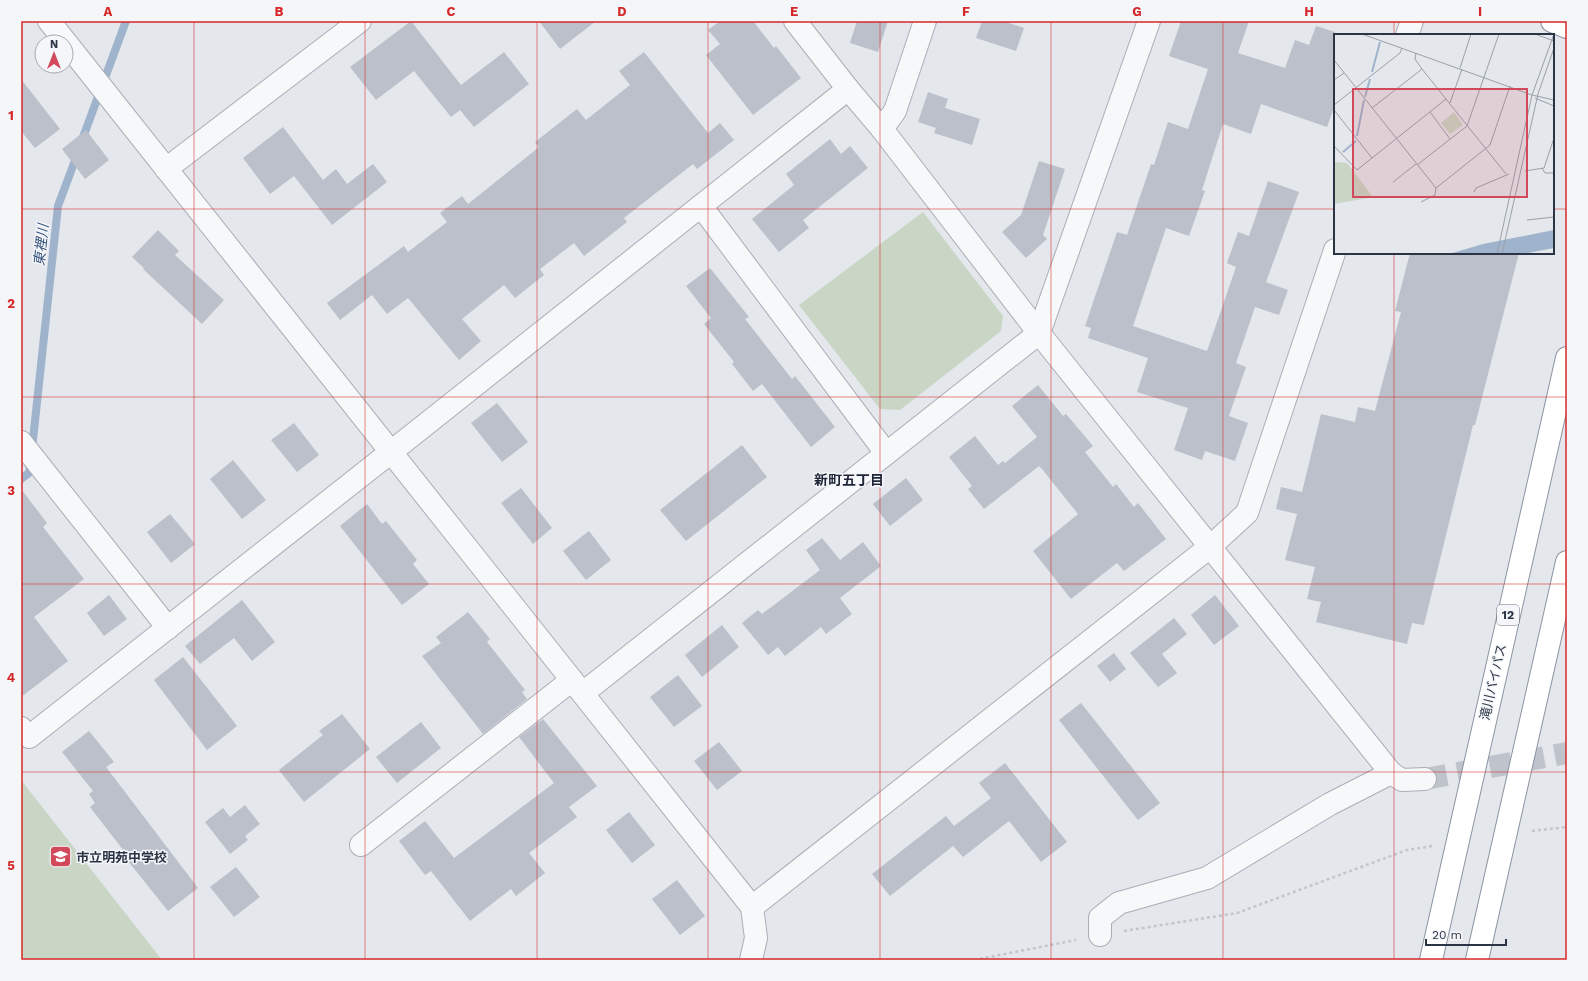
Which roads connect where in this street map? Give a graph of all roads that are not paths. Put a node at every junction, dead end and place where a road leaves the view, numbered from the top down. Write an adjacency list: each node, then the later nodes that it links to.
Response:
1 (49, 21): 12 (street)
2 (360, 21): 12 (street)
3 (795, 21): 10 (street)
4 (925, 21): 11 (street)
5 (1149, 21): 15 (street)
6 (1412, 21): 9 (street)
7 (1552, 21): 8 (highway)
8 (1567, 27)
9 (1407, 34)
10 (848, 89): 11 (street); 13 (street)
11 (882, 129): 15 (street)
12 (166, 169): 18 (street)
13 (701, 206): 18 (street); 19 (street)
14 (1334, 253): 20 (street)
15 (1040, 333): 19 (street); 20 (street)
16 (1567, 358): 31 (highway, 滝川バイパス / 12)
17 (21, 442): 22 (street)
18 (391, 452): 22 (street); 23 (street)
19 (886, 453): 23 (street)
20 (1211, 546): 25 (street); 28 (street)
21 (1567, 562): 32 (highway)
22 (168, 628): 24 (street)
23 (577, 686): 27 (street); 28 (street)
24 (21, 728)
25 (1391, 773): 26 (street); 29 (street)
26 (1426, 779)
27 (361, 845)
28 (752, 907): 30 (street)
29 (1100, 935)
30 (751, 960)
31 (1431, 960)
32 (1477, 960)

